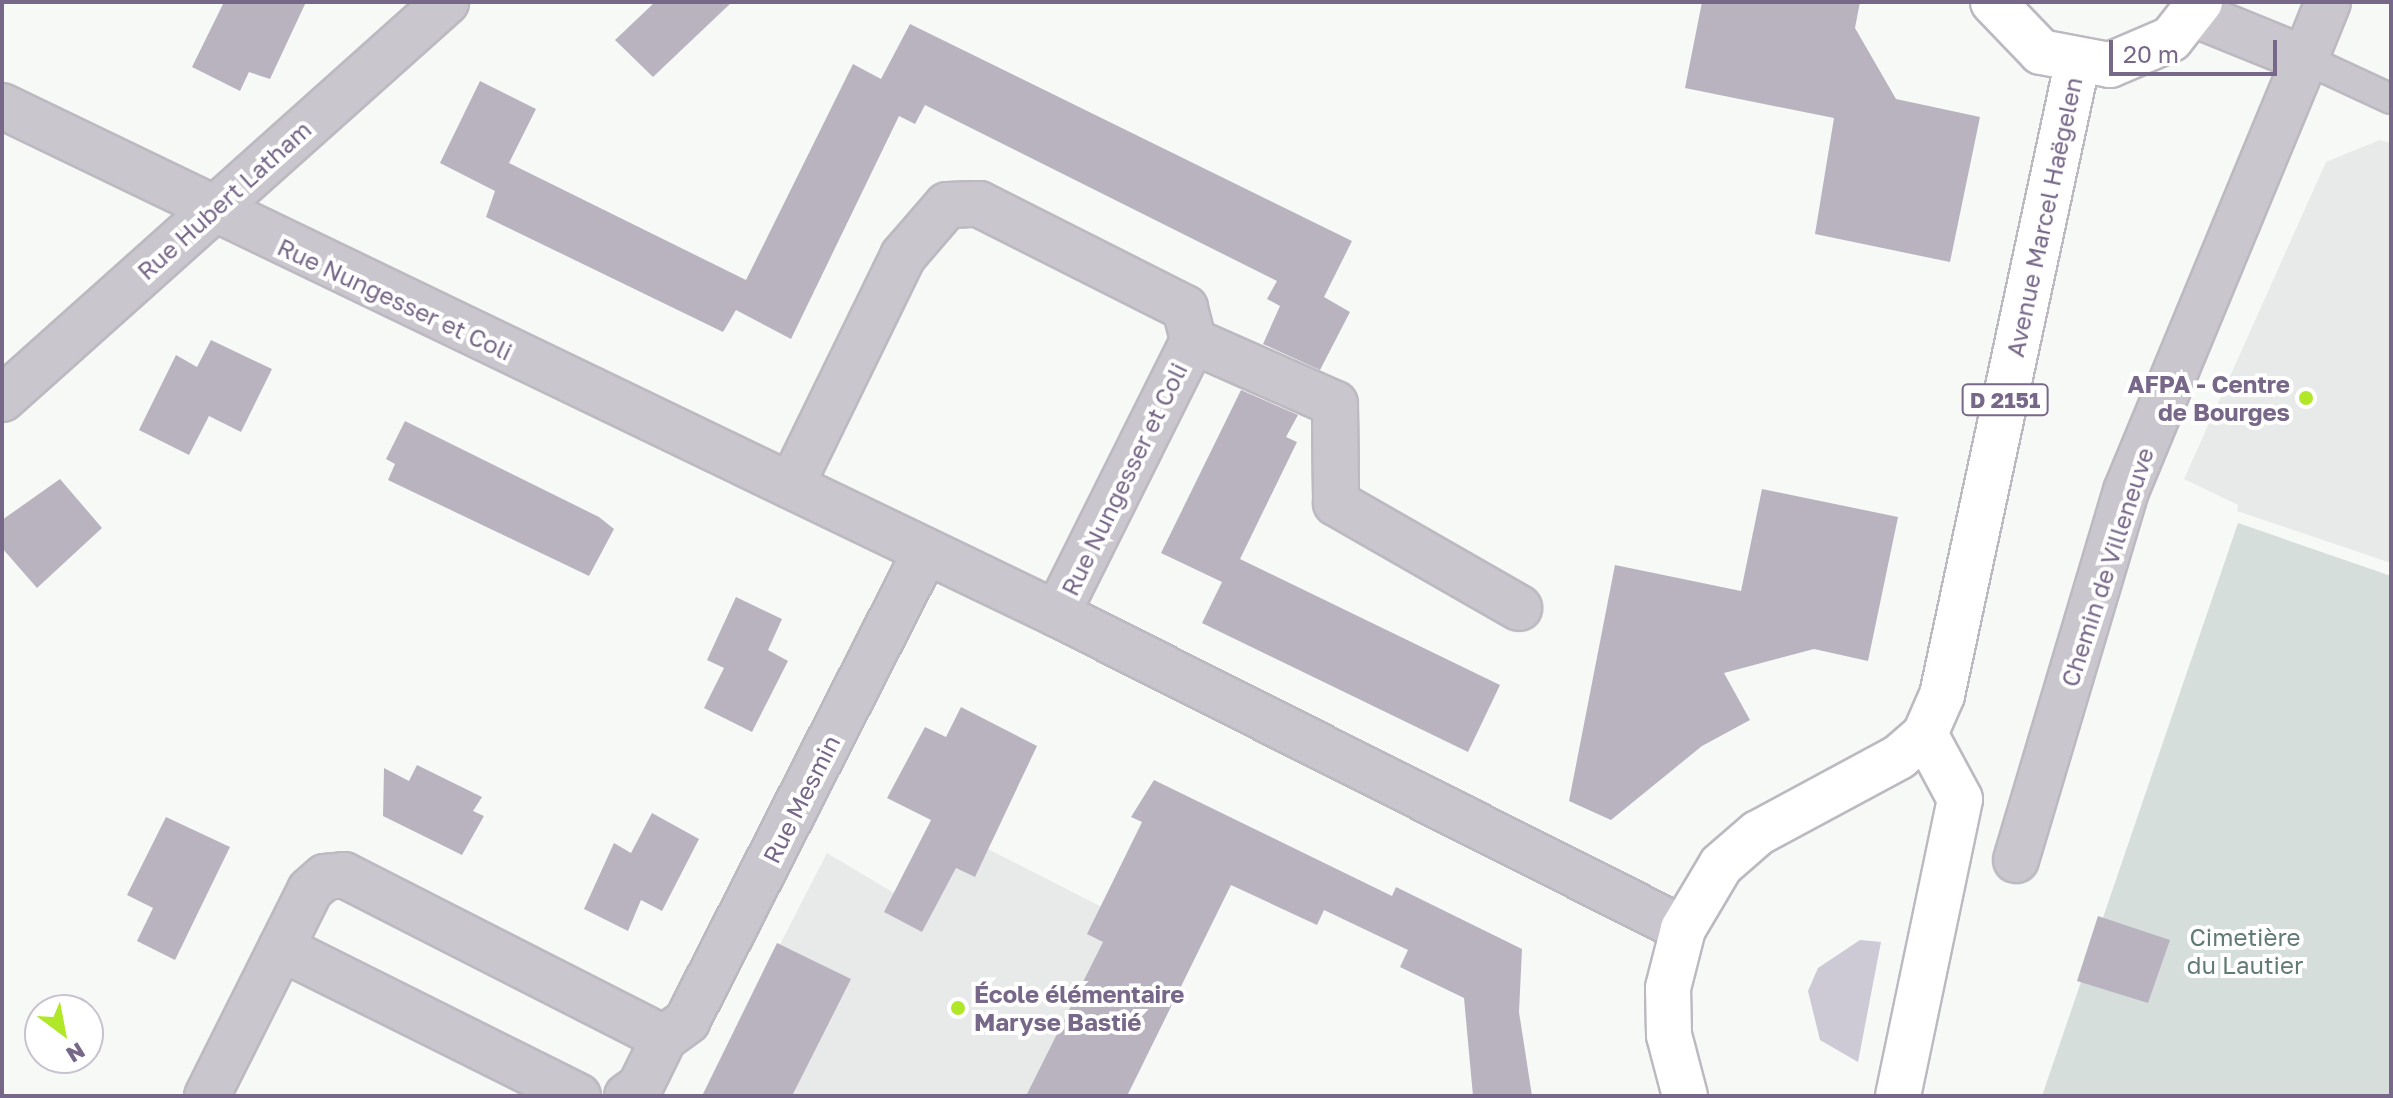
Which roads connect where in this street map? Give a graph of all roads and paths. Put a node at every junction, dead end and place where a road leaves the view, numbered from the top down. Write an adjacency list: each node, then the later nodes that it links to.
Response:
1 (446, 2): 9 (street, Rue Hubert Latham)
2 (1993, 2): 6 (main road)
3 (2328, 2): 5 (street, Chemin de Villeneuve)
4 (2197, 8): 5 (street); 6 (main road)
5 (2305, 59): 7 (lane); 17 (street, Chemin de Villeneuve)
6 (2077, 64): 16 (main road, Avenue Marcel Haëgelen / D 2151)
7 (2391, 99)
8 (2, 106): 9 (street, Rue Nungesser et Coli)
9 (213, 210): 11 (street, Rue Hubert Latham); 12 (street, Rue Nungesser et Coli)
10 (1193, 341): 12 (street, Rue Nungesser et Coli); 14 (street); 15 (street, Rue Nungesser et Coli)
11 (2, 399)
12 (791, 486): 13 (street, Rue Nungesser et Coli)
13 (926, 551): 15 (street, Rue Nungesser et Coli); 20 (street, Rue Mesmin)
14 (1519, 608)
15 (1057, 614): 18 (street, Rue Nungesser et Coli)
16 (1925, 734): 18 (main road, Avenue Marcel Haëgelen / D 2151); 25 (main road)
17 (2016, 860)
18 (1683, 929): 24 (main road, Avenue Marcel Haëgelen / D 2151)
19 (281, 948): 20 (street); 21 (street); 22 (street)
20 (664, 1038): 23 (street, Rue Mesmin)
21 (207, 1096)
22 (578, 1096)
23 (627, 1096)
24 (1685, 1096)
25 (1898, 1096)

